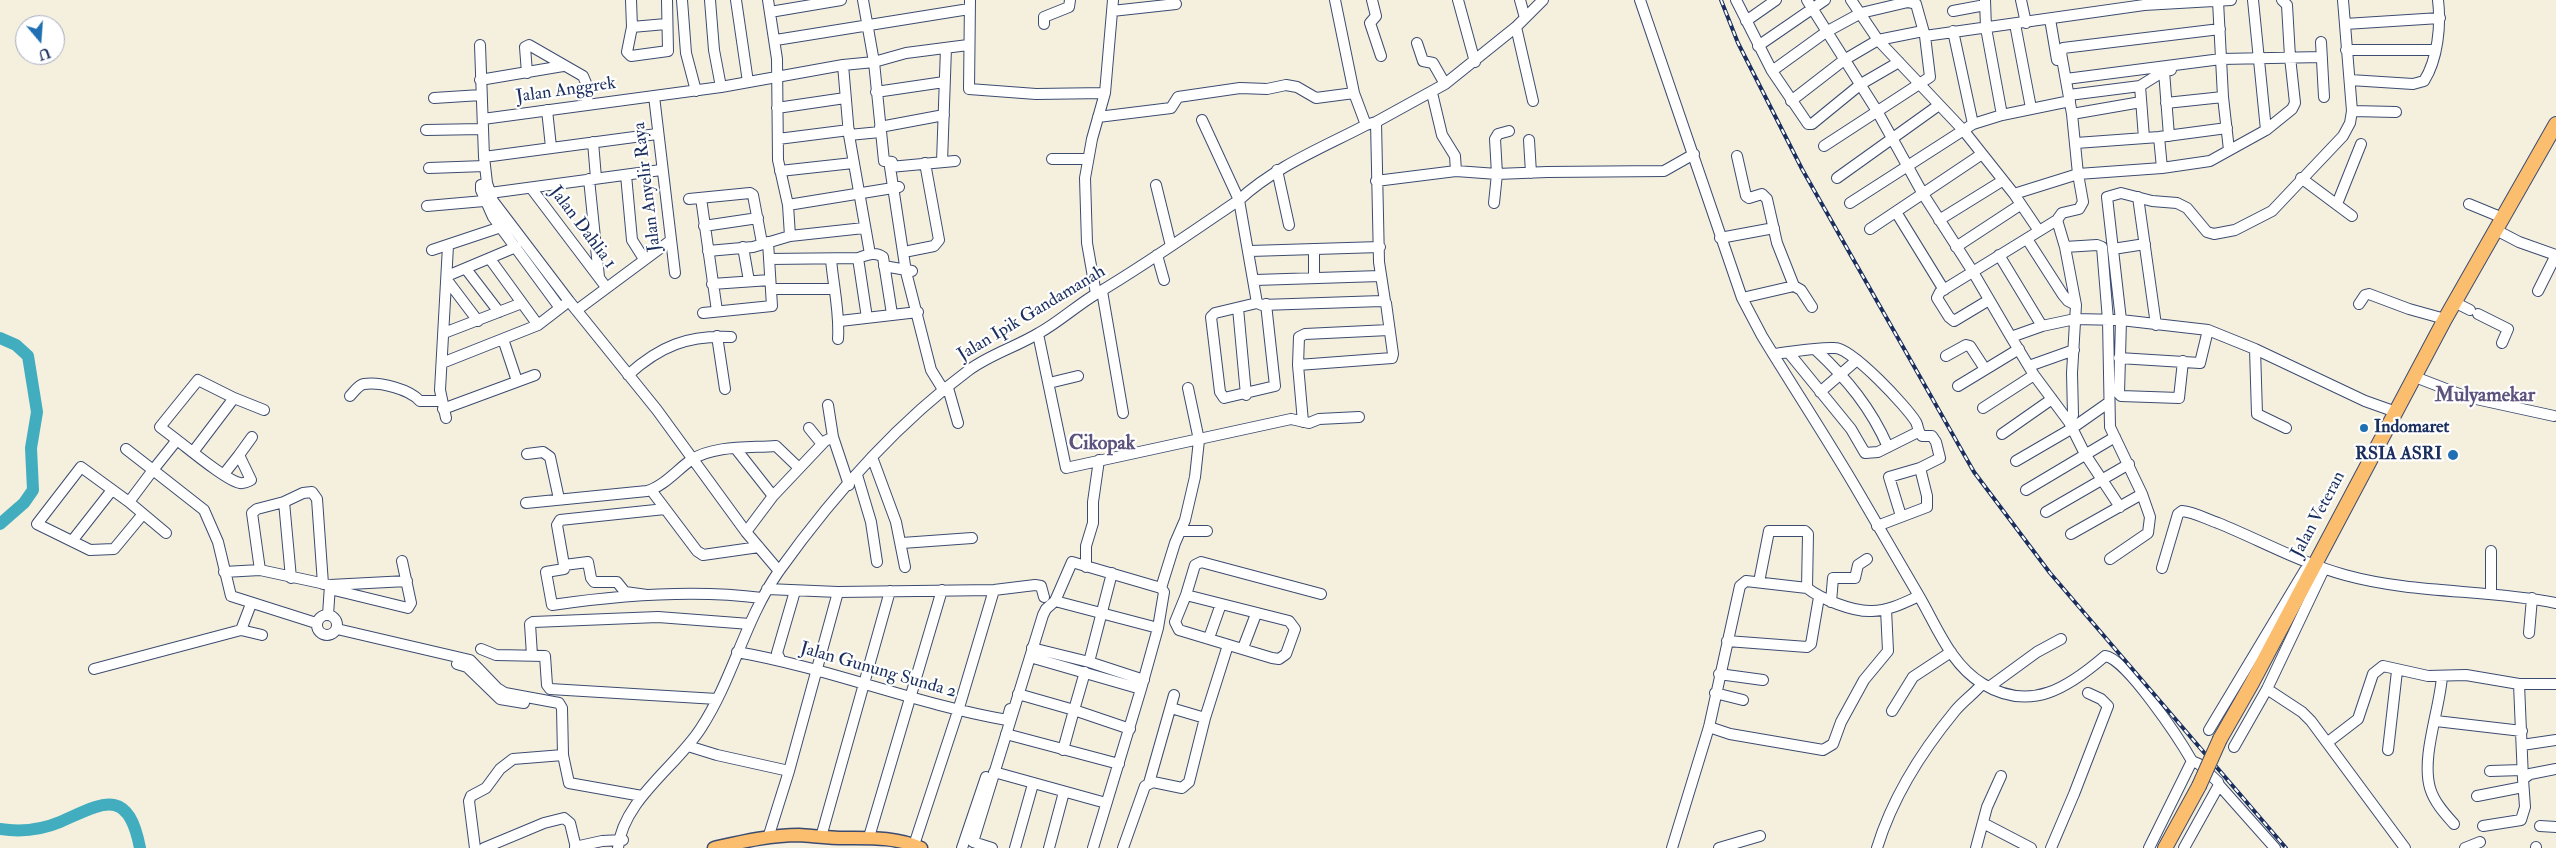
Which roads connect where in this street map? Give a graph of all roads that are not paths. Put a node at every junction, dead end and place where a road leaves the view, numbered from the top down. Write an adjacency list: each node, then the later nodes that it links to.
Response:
1 (631, 0): 46 (street)
2 (667, 0): 42 (street)
3 (682, 0): 88 (street)
4 (710, 0): 87 (street)
5 (736, 0): 81 (street)
6 (768, 0): 35 (street)
7 (842, 0): 35 (street)
8 (863, 0): 43 (street)
9 (1070, 0): 44 (street)
10 (1113, 0): 33 (street)
11 (1335, 0): 91 (street)
12 (1372, 0): 63 (street)
13 (1458, 0): 70 (street)
14 (1520, 0): 37 (street)
15 (1543, 0): 37 (street, Jalan Ipik Gandamanah)
16 (1640, 0): 140 (street)
17 (1736, 0): 40 (street)
18 (1776, 0): 40 (street)
19 (1824, 0): 30 (street)
20 (1850, 0): 36 (street)
21 (2021, 0): 41 (street)
22 (2231, 0): 27 (street)
23 (2253, 0): 64 (street)
24 (2282, 0): 65 (street)
25 (2344, 0): 45 (street)
26 (2438, 0): 38 (street)
27 (2218, 1): 31 (street); 49 (street)
28 (1985, 3): 34 (street); 48 (street)
29 (1176, 4): 33 (street)
30 (1810, 4): 51 (street); 59 (street)
31 (2119, 4): 39 (street)
32 (970, 5): 43 (street); 58 (street)
33 (1112, 11): 90 (street)
34 (1952, 11)
35 (770, 12): 53 (street)
36 (1861, 13): 51 (street); 52 (street); 54 (street)
37 (1525, 18): 47 (street, Jalan Ipik Gandamanah)
38 (2440, 18): 45 (street); 62 (street)
39 (2050, 19): 41 (street); 99 (street)
40 (1746, 22): 59 (street)
41 (2020, 23): 48 (street); 107 (street)
42 (666, 24): 46 (street); 46 (street)
43 (867, 24): 53 (street); 69 (street)
44 (1044, 24)
45 (2345, 24): 61 (street)
46 (632, 27)
47 (1516, 27): 70 (street, Jalan Ipik Gandamanah); 100 (street)
48 (1986, 28): 50 (street); 114 (street)
49 (2220, 30): 68 (street); 78 (street)
50 (1953, 31): 52 (street); 119 (street)
51 (1826, 32): 67 (street); 74 (street)
52 (1924, 33): 54 (street); 83 (street)
53 (776, 40): 77 (street)
54 (1878, 40): 67 (street); 71 (street)
55 (2321, 42): 66 (street)
56 (1417, 43): 84 (street)
57 (480, 45): 79 (street)
58 (968, 45): 60 (street, Jalan Anggrek); 90 (street)
59 (1758, 46): 74 (street)
60 (946, 48): 69 (street, Jalan Anggrek); 82 (street)
61 (2346, 50): 62 (street); 80 (street)
62 (2435, 50): 80 (street)
63 (1381, 56)
64 (2258, 57): 65 (street); 68 (street); 124 (street)
65 (2290, 57): 66 (street); 124 (street)
66 (2322, 57): 96 (street)
67 (1844, 60): 85 (street); 101 (street)
68 (2221, 61): 75 (street); 78 (street); 95 (street)
69 (874, 62): 72 (street, Jalan Anggrek); 89 (street)
70 (1475, 62): 84 (street, Jalan Ipik Gandamanah)
71 (1899, 62): 83 (street); 85 (street)
72 (843, 65): 77 (street, Jalan Anggrek); 98 (street)
73 (563, 66): 76 (street); 76 (street); 104 (street)
74 (1772, 71): 101 (street)
75 (2164, 71): 86 (street); 103 (street)
76 (527, 73): 79 (street)
77 (778, 76): 81 (street, Jalan Anggrek); 106 (street)
78 (2066, 79): 99 (street)
79 (480, 80): 93 (street)
80 (2350, 80): 110 (street)
81 (748, 82): 87 (street, Jalan Anggrek)
82 (944, 82): 89 (street); 113 (street)
83 (1920, 83): 105 (street); 109 (street)
84 (1446, 84): 92 (street, Jalan Ipik Gandamanah)
85 (1861, 84): 101 (street); 109 (street)
86 (2140, 86): 99 (street); 102 (street)
87 (721, 87): 88 (street, Jalan Anggrek)
88 (696, 91): 94 (street, Jalan Anggrek)
89 (876, 92): 122 (street)
90 (1105, 93): 115 (street)
91 (1354, 93): 115 (street); 118 (street)
92 (1432, 93): 118 (street, Jalan Ipik Gandamanah); 157 (street)
93 (481, 95): 97 (street); 117 (street)
94 (654, 96): 104 (street, Jalan Anggrek); 128 (street, Jalan Anyelir Raya)
95 (2223, 97): 103 (street); 121 (street)
96 (2324, 97)
97 (434, 98)
98 (845, 98): 106 (street); 127 (street)
99 (2068, 100): 107 (street); 112 (street)
100 (1533, 101)
101 (1791, 101)
102 (2140, 102): 112 (street); 130 (street)
103 (2166, 103): 129 (street)
104 (587, 104): 108 (street, Jalan Anggrek)
105 (1938, 105): 126 (street); 133 (street)
106 (777, 108): 131 (street)
107 (2031, 108): 114 (street)
108 (547, 110): 117 (street, Jalan Anggrek); 138 (street)
109 (1877, 111): 133 (street); 137 (street)
110 (2352, 111): 111 (street); 163 (street)
111 (2396, 112)
112 (2072, 114): 135 (street)
113 (944, 115): 122 (street); 147 (street)
114 (2002, 115): 119 (street)
115 (1098, 116): 144 (street)
116 (1202, 120): 177 (street)
117 (483, 124): 123 (street, Jalan Anggrek); 146 (street)
118 (1371, 124): 155 (street, Jalan Ipik Gandamanah); 165 (street)
119 (1973, 124): 126 (street)
120 (2556, 124): 188 (highway, Jalan Veteran)
121 (2227, 128): 129 (street); 139 (street)
122 (880, 129): 127 (street); 150 (street)
123 (426, 130)
124 (2266, 130): 139 (street)
125 (1509, 131): 159 (street)
126 (1964, 131): 141 (street); 151 (street)
127 (849, 132): 131 (street); 148 (street)
128 (657, 134): 134 (street); 154 (street, Jalan Anyelir Raya)
129 (2164, 136): 130 (street); 153 (street)
130 (2144, 138): 135 (street)
131 (778, 139): 156 (street)
132 (1529, 140): 158 (street)
133 (1892, 140): 151 (street); 162 (street)
134 (593, 142): 138 (street); 164 (street)
135 (2076, 143): 160 (street)
136 (2361, 144): 180 (street)
137 (1824, 146)
138 (551, 147): 146 (street)
139 (2229, 150): 153 (street)
140 (1694, 154): 158 (street); 201 (street)
141 (1982, 154): 166 (street); 172 (street)
142 (1737, 156): 195 (street)
143 (1052, 159): 144 (street)
144 (1088, 159): 247 (street)
145 (955, 161): 147 (street)
146 (484, 162): 152 (street); 170 (street)
147 (942, 162): 149 (street)
148 (853, 163): 156 (street); 171 (street)
149 (925, 163): 150 (street); 216 (street)
150 (893, 165): 169 (street)
151 (1908, 166): 172 (street); 179 (street)
152 (429, 168)
153 (2162, 168): 160 (street)
154 (661, 170): 161 (street); 203 (street, Jalan Anyelir Raya)
155 (1277, 170): 177 (street, Jalan Ipik Gandamanah); 191 (street)
156 (780, 171): 182 (street)
157 (1456, 171): 159 (street); 165 (street)
158 (1532, 173): 159 (street)
159 (1497, 174): 178 (street)
160 (2078, 174): 173 (street); 190 (street)
161 (626, 175): 164 (street); 223 (street)
162 (1837, 178)
163 (2301, 178): 174 (street); 180 (street)
164 (592, 179): 168 (street); 234 (street)
165 (1376, 181): 210 (street)
166 (2002, 181): 173 (street); 189 (street)
167 (1156, 185): 207 (street)
168 (531, 188): 170 (street); 234 (street, Jalan Dahlia 1)
169 (897, 188): 171 (street); 197 (street)
170 (487, 192): 184 (street); 192 (street)
171 (860, 194): 182 (street); 194 (street)
172 (1923, 194): 185 (street); 189 (street)
173 (2014, 194): 183 (street)
174 (2138, 197): 205 (street); 214 (street)
175 (701, 198): 176 (street); 187 (street); 193 (street)
176 (689, 199)
177 (1239, 200): 207 (street, Jalan Ipik Gandamanah); 217 (street)
178 (1494, 202)
179 (1850, 203)
180 (2336, 204): 186 (street)
181 (2469, 204): 188 (street)
182 (788, 205): 200 (street)
183 (2020, 205): 199 (street); 211 (street)
184 (427, 206)
185 (1896, 212): 196 (street); 245 (street)
186 (2352, 216)
187 (758, 218): 193 (street); 204 (street)
188 (2503, 218): 198 (highway, Jalan Veteran)
189 (1939, 220): 211 (street)
190 (2057, 220): 199 (street); 212 (street)
191 (1289, 225)
192 (506, 226): 206 (street); 208 (street); 251 (street)
193 (704, 226): 218 (street)
194 (864, 228): 200 (street); 219 (street)
195 (1774, 228): 201 (street); 242 (street)
196 (1870, 229)
197 (903, 230): 216 (street); 232 (street)
198 (2496, 230): 222 (street); 253 (highway, Jalan Veteran)
199 (2039, 231): 202 (street)
200 (790, 236): 204 (street)
201 (1720, 238): 248 (street)
202 (2027, 239): 220 (street); 256 (street)
203 (670, 241): 223 (street); 231 (street, Jalan Anyelir Raya)
204 (765, 242): 209 (street); 227 (street)
205 (2145, 244): 214 (street); 273 (street)
206 (448, 246): 215 (street); 235 (street)
207 (1171, 246): 221 (street, Jalan Ipik Gandamanah)
208 (516, 247): 226 (street); 257 (street)
209 (743, 247): 218 (street); 239 (street)
210 (1380, 247): 213 (street); 233 (street)
211 (1956, 247): 230 (street)
212 (2065, 247): 256 (street); 269 (street)
213 (1314, 249): 217 (street); 236 (street)
214 (2113, 249): 270 (street)
215 (432, 250)
216 (909, 251): 232 (street)
217 (1250, 251): 238 (street)
218 (708, 252): 240 (street)
219 (870, 254): 225 (street); 228 (street)
220 (1999, 254): 230 (street); 275 (street)
221 (1157, 255): 237 (street); 247 (street, Jalan Ipik Gandamanah)
222 (2556, 255): 246 (street)
223 (644, 258): 243 (street)
224 (831, 258): 225 (street); 227 (street); 244 (street)
225 (858, 258): 266 (street)
226 (490, 259): 229 (street); 252 (street)
227 (769, 259): 241 (street)
228 (884, 266): 232 (street); 265 (street)
229 (466, 269): 235 (street); 262 (street)
230 (1973, 272): 245 (street); 249 (street)
231 (675, 273)
232 (909, 273): 263 (street)
233 (1380, 276): 236 (street); 250 (street)
234 (599, 277): 243 (street, Jalan Dahlia 1)
235 (447, 278): 271 (street); 278 (street)
236 (1314, 278): 238 (street)
237 (1164, 280)
238 (1255, 280): 254 (street)
239 (749, 281): 240 (street); 241 (street)
240 (712, 284): 261 (street)
241 (770, 285): 244 (street); 261 (street)
242 (1794, 286): 248 (street); 259 (street)
243 (606, 287): 260 (street)
244 (834, 289): 272 (street)
245 (1944, 290): 249 (street)
246 (2538, 291)
247 (1099, 292): 279 (street, Jalan Ipik Gandamanah); 322 (street)
248 (1742, 298): 291 (street)
249 (1989, 300): 282 (street)
250 (1385, 301): 254 (street); 276 (street)
251 (569, 302): 257 (street); 260 (street)
252 (522, 303): 262 (street); 274 (street)
253 (2456, 303): 268 (highway, Jalan Veteran); 285 (street)
254 (1262, 304): 258 (street); 312 (street)
255 (2359, 304): 268 (street)
256 (2076, 305): 267 (street)
257 (560, 308): 274 (street)
258 (1238, 308): 312 (street); 312 (street)
259 (1812, 308)
260 (577, 310): 301 (street)
261 (717, 311): 264 (street)
262 (499, 312): 271 (street)
263 (918, 312): 265 (street); 310 (street)
264 (703, 313)
265 (892, 314): 266 (street)
266 (866, 318): 272 (street)
267 (2075, 319): 269 (street); 275 (street); 289 (street)
268 (2445, 319): 304 (highway, Jalan Veteran)
269 (2108, 320): 270 (street); 316 (street)
270 (2121, 320): 273 (street); 293 (street)
271 (478, 321): 278 (street)
272 (840, 321): 284 (street)
273 (2156, 325): 277 (street)
274 (538, 326): 283 (street)
275 (2042, 326): 282 (street)
276 (1389, 330): 297 (street); 297 (street)
277 (2208, 330): 287 (street); 295 (street)
278 (444, 332): 296 (street)
279 (1038, 334): 306 (street); 310 (street, Jalan Ipik Gandamanah)
280 (716, 336): 281 (street); 301 (street); 309 (street)
281 (731, 337)
282 (2011, 337): 286 (street)
283 (503, 339): 296 (street); 305 (street)
284 (838, 339)
285 (2502, 343)
286 (2019, 349): 298 (street); 299 (street)
287 (2255, 349): 321 (street); 329 (street)
288 (1816, 350): 290 (street); 294 (street); 300 (street)
289 (2074, 350): 299 (street); 327 (street)
290 (1789, 352): 291 (street); 311 (street)
291 (1773, 354): 371 (street)
292 (1946, 356): 298 (street)
293 (2119, 358): 295 (street); 295 (street)
294 (1857, 360): 300 (street); 330 (street)
295 (2183, 361)
296 (442, 363): 319 (street)
297 (1298, 365): 325 (street)
298 (1985, 369): 307 (street)
299 (2032, 371): 315 (street); 318 (street)
300 (1842, 374): 311 (street); 338 (street)
301 (628, 375): 346 (street)
302 (535, 376): 305 (street)
303 (1078, 376): 306 (street)
304 (2416, 377): 321 (highway, Jalan Veteran); 323 (street)
305 (517, 382): 319 (street)
306 (1049, 383): 347 (street)
307 (1958, 386)
308 (1188, 388): 336 (street)
309 (725, 389)
310 (946, 390): 326 (street); 345 (street, Jalan Ipik Gandamanah)
311 (1820, 392): 338 (street)
312 (1246, 394)
313 (350, 396): 319 (street)
314 (234, 398): 320 (street); 335 (street); 341 (street)
315 (2052, 400): 327 (street); 331 (street)
316 (2108, 403): 327 (street); 334 (street)
317 (828, 405): 332 (street)
318 (1983, 408)
319 (444, 409)
320 (264, 410)
321 (2396, 412): 387 (highway, Jalan Veteran)
322 (1123, 413)
323 (2554, 416)
324 (1359, 417): 325 (street)
325 (1303, 422): 336 (street)
326 (958, 423)
327 (2070, 426): 343 (street); 348 (street)
328 (809, 428): 337 (street)
329 (2286, 428)
330 (1918, 432): 338 (street); 351 (street)
331 (2002, 434)
332 (833, 436): 337 (street); 356 (street)
333 (252, 437): 344 (street)
334 (2115, 437): 343 (street); 349 (street)
335 (177, 440): 341 (street); 352 (street)
336 (1199, 440): 347 (street); 372 (street)
337 (822, 444): 350 (street)
338 (1888, 448)
339 (126, 449): 352 (street)
340 (736, 449): 346 (street); 350 (street); 361 (street)
341 (194, 452): 353 (street)
342 (527, 454): 362 (street)
343 (2085, 454): 355 (street); 359 (street)
344 (239, 455): 353 (street); 353 (street)
345 (872, 457): 354 (street, Jalan Ipik Gandamanah); 379 (street)
346 (692, 460): 358 (street); 374 (street)
347 (1098, 460): 389 (street)
348 (2016, 461)
349 (2129, 464): 355 (street); 360 (street)
350 (799, 468): 361 (street)
351 (1920, 468): 370 (street); 370 (street)
352 (153, 470): 363 (street); 392 (street)
353 (224, 474)
354 (857, 475): 356 (street, Jalan Ipik Gandamanah); 385 (street)
355 (2102, 479): 366 (street); 368 (street)
356 (849, 485): 393 (street, Jalan Ipik Gandamanah)
357 (112, 490): 363 (street); 378 (street); 378 (street)
358 (652, 490): 362 (street); 367 (street)
359 (2026, 490)
360 (2142, 494): 366 (street); 383 (street)
361 (773, 496): 374 (street)
362 (559, 499): 365 (street)
363 (129, 502): 369 (street)
364 (284, 502): 391 (street); 395 (street); 398 (street)
365 (526, 503)
366 (2120, 507): 376 (street)
367 (665, 509): 380 (street); 386 (street)
368 (2046, 512)
369 (143, 514): 375 (street); 378 (street)
370 (1901, 516): 371 (street)
371 (1877, 526): 411 (street)
372 (1181, 531): 373 (street); 399 (street)
373 (1207, 531)
374 (746, 532): 380 (street)
375 (166, 533)
376 (2072, 534)
377 (972, 538): 379 (street)
378 (72, 541)
379 (902, 543): 388 (street)
380 (756, 547): 393 (street)
381 (2491, 551): 407 (street)
382 (1867, 559): 416 (street)
383 (2110, 559)
384 (402, 561): 396 (street)
385 (877, 562)
386 (564, 565): 409 (street); 409 (street)
387 (2316, 566): 390 (street); 407 (street); 454 (street); 471 (street); 528 (highway, Jalan Veteran, bridge)
388 (905, 567)
389 (1086, 567): 394 (street); 415 (street)
390 (2162, 568)
391 (260, 570): 392 (street); 395 (street)
392 (224, 572): 418 (street)
393 (778, 573): 406 (street, Jalan Ipik Gandamanah)
394 (1112, 574): 399 (street); 421 (street)
395 (291, 578): 398 (street)
396 (407, 581): 398 (street); 398 (street)
397 (1758, 582): 400 (street); 400 (street); 433 (street)
398 (328, 586): 423 (street)
399 (1161, 588): 426 (street)
400 (1808, 588): 413 (street)
401 (942, 590): 402 (street); 404 (street); 459 (street)
402 (994, 590): 412 (street); 464 (street)
403 (795, 591): 405 (street); 406 (street); 441 (street, Jalan Gunung Sunda 2)
404 (890, 591): 405 (street); 449 (street)
405 (838, 592): 444 (street)
406 (764, 593): 409 (street); 425 (street, Jalan Ipik Gandamanah)
407 (2491, 593): 414 (street)
408 (1321, 594): 410 (street)
409 (647, 595)
410 (1186, 596): 419 (street); 431 (street)
411 (1919, 596): 420 (street); 439 (street)
412 (1044, 597)
413 (1819, 597): 416 (street); 433 (street)
414 (2532, 598): 417 (street); 429 (street)
415 (1055, 602): 421 (street); 438 (street)
416 (1830, 602): 420 (street)
417 (2556, 603)
418 (251, 604): 424 (street); 427 (street)
419 (1220, 604): 422 (street); 431 (street)
420 (1886, 609): 469 (street)
421 (1102, 613): 426 (street); 442 (street)
422 (1256, 614): 435 (street); 435 (street)
423 (328, 615): 424 (street); 428 (street)
424 (316, 623): 428 (street)
425 (750, 624): 437 (street, Jalan Ipik Gandamanah); 440 (street)
426 (1158, 628): 450 (street)
427 (241, 630): 430 (street); 443 (street)
428 (335, 632): 481 (street)
429 (2529, 633)
430 (262, 635)
431 (1209, 638): 434 (street)
432 (2061, 639): 453 (street)
433 (1727, 641): 446 (street)
434 (1228, 645): 435 (street); 466 (street)
435 (1243, 648)
436 (481, 649): 440 (street)
437 (737, 652): 441 (street); 460 (street, Jalan Ipik Gandamanah)
438 (1031, 652): 442 (street); 455 (street)
439 (1951, 652): 453 (street); 465 (street)
440 (532, 656): 460 (street)
441 (780, 659): 444 (street, Jalan Gunung Sunda 2)
442 (1087, 667): 450 (street); 463 (street)
443 (94, 669)
444 (817, 671): 449 (street, Jalan Gunung Sunda 2); 485 (street)
445 (2397, 671): 447 (street); 475 (street); 480 (street)
446 (1719, 674): 448 (street); 456 (street)
447 (2442, 676): 451 (street); 468 (street)
448 (1764, 680)
449 (864, 684): 459 (street, Jalan Gunung Sunda 2); 502 (street)
450 (1142, 684): 470 (street)
451 (2520, 684): 452 (street); 472 (street)
452 (2556, 684)
453 (1985, 685): 482 (street); 523 (street)
454 (2267, 689): 475 (street); 478 (street)
455 (1017, 692): 463 (street); 467 (street); 473 (street)
456 (1715, 693): 461 (street); 469 (street)
457 (2088, 693): 526 (street)
458 (1174, 695): 462 (street)
459 (911, 696): 464 (street, Jalan Gunung Sunda 2); 504 (street)
460 (718, 700): 477 (street, Jalan Ipik Gandamanah)
461 (1743, 700)
462 (1171, 708): 466 (street); 490 (street)
463 (1074, 710): 470 (street); 479 (street)
464 (958, 711): 467 (street, Jalan Gunung Sunda 2); 510 (street)
465 (1892, 711)
466 (1205, 718): 490 (street)
467 (1007, 720): 515 (street)
468 (2436, 721): 472 (street); 498 (street)
469 (1708, 727): 521 (street)
470 (1130, 729): 483 (street)
471 (2209, 730)
472 (2522, 731): 476 (street)
473 (1006, 734): 479 (street); 487 (street)
474 (2556, 740): 476 (street)
475 (2328, 742): 531 (street)
476 (2522, 745): 489 (street)
477 (688, 746): 485 (street); 494 (street, Jalan Ipik Gandamanah)
478 (2234, 747)
479 (1063, 750): 483 (street)
480 (2388, 750)
481 (563, 755): 494 (street); 511 (street)
482 (2192, 761): 492 (street); 527 (street)
483 (1119, 764): 496 (street)
484 (2556, 769): 489 (street)
485 (789, 771): 505 (street)
486 (2490, 771): 489 (street)
487 (994, 772): 491 (street); 516 (street)
488 (2001, 776): 497 (street)
489 (2523, 779): 495 (street); 499 (street)
490 (1149, 783): 520 (street)
491 (1033, 784): 493 (street); 517 (street)
492 (2219, 785): 529 (street); 530 (street)
493 (1064, 792): 496 (street); 518 (street)
494 (642, 796): 506 (street, Jalan Ipik Gandamanah)
495 (2477, 796)
496 (1106, 803): 519 (street)
497 (1983, 823): 524 (street); 525 (street)
498 (2454, 824)
499 (2483, 826)
500 (2540, 826): 501 (street)
501 (2556, 827)
502 (821, 836): 504 (main road); 505 (main road)
503 (1760, 836): 522 (street)
504 (869, 837): 510 (main road)
505 (768, 838): 509 (main road)
506 (621, 841): 513 (street)
507 (2480, 842): 532 (street)
508 (502, 844): 512 (street); 513 (street)
509 (743, 845): 514 (main road)
510 (918, 846)
511 (475, 848)
512 (484, 848)
513 (576, 848)
514 (714, 848)
515 (962, 848)
516 (992, 848)
517 (1014, 848)
518 (1049, 848)
519 (1093, 848)
520 (1123, 848)
521 (1672, 848)
522 (1719, 848)
523 (1877, 848)
524 (1976, 848)
525 (2031, 848)
526 (2051, 848)
527 (2149, 848)
528 (2165, 848)
529 (2184, 848)
530 (2275, 848)
531 (2405, 848)
532 (2465, 848)

